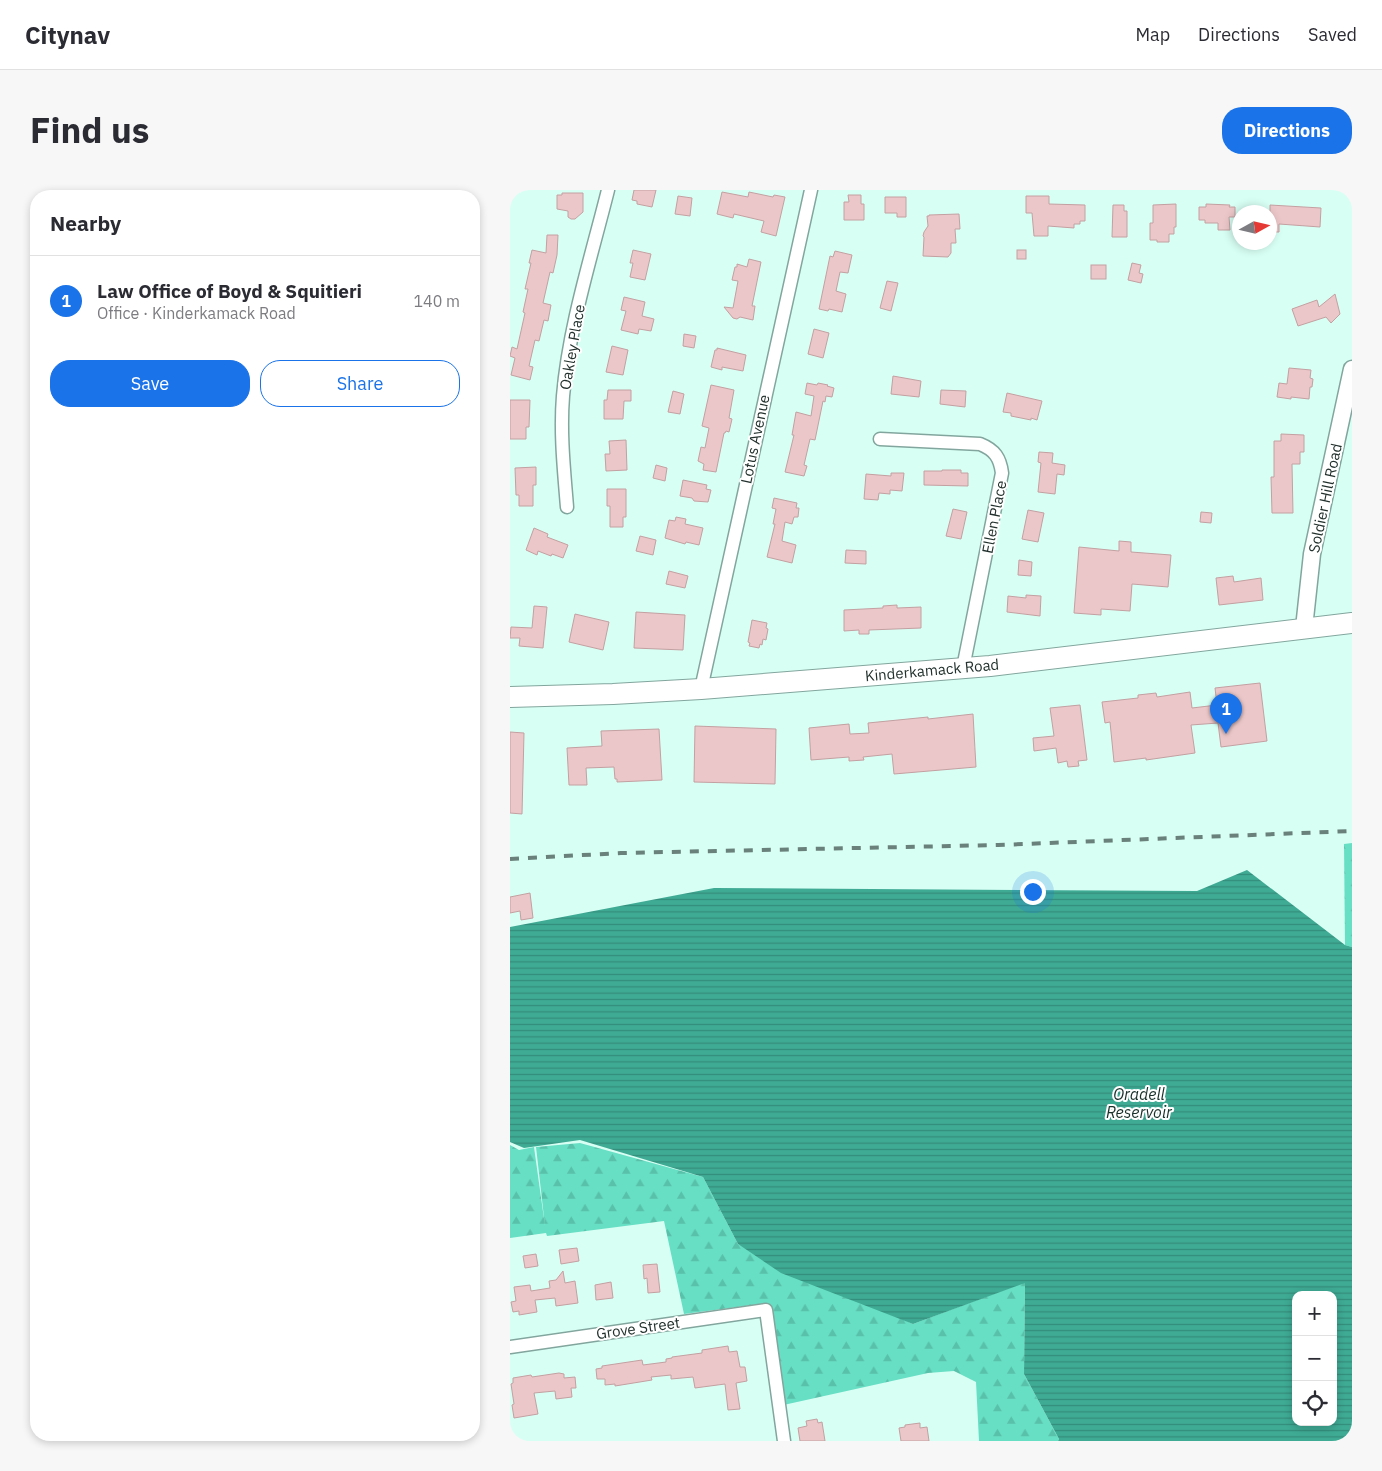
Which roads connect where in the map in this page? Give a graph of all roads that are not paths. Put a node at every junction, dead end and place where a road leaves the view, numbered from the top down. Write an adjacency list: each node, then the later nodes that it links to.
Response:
1 (608, 190): 5 (street, Oakley Place)
2 (811, 190): 9 (street, Lotus Avenue)
3 (1352, 369): 7 (street, Soldier Hill Road)
4 (880, 439): 8 (street, Ellen Place)
5 (567, 507)
6 (1352, 623): 7 (main road, Kinderkamack Road)
7 (1304, 628): 8 (main road, Kinderkamack Road)
8 (963, 668): 9 (main road, Kinderkamack Road)
9 (701, 689): 10 (main road, Kinderkamack Road)
10 (510, 697)
11 (510, 1347): 12 (street, Grove Street)
12 (784, 1441)

